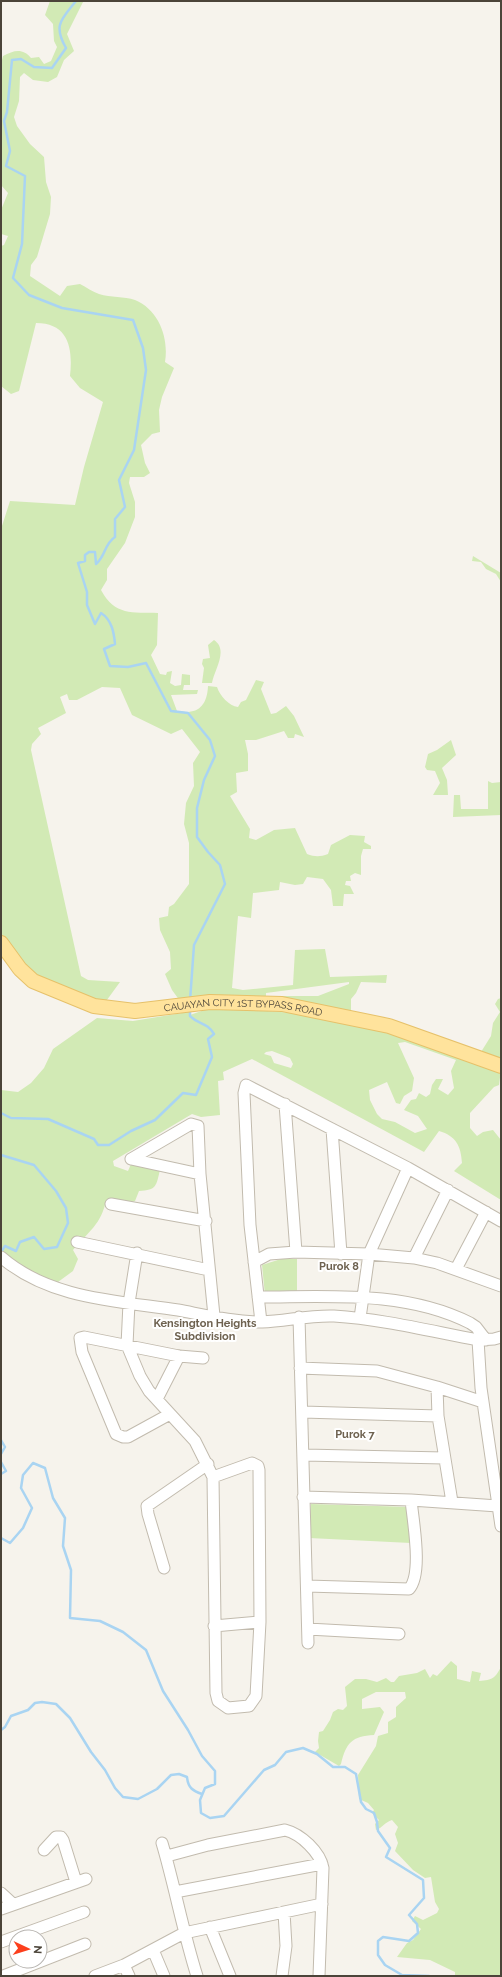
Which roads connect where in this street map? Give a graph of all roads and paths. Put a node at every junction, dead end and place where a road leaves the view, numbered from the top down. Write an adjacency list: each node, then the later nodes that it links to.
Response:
1 (1, 944): 2 (main road, CAUAYAN CITY 1ST BYPASS ROAD)
2 (501, 1066)
3 (285, 1104): 4 (street); 13 (street); 19 (street)
4 (332, 1129): 5 (street); 15 (street)
5 (408, 1168): 7 (street); 16 (street)
6 (200, 1174): 6 (street); 10 (street)
7 (448, 1190): 9 (street); 17 (street)
8 (111, 1204): 10 (street)
9 (486, 1212): 11 (street); 21 (street)
10 (206, 1221): 20 (street)
11 (501, 1221)
12 (77, 1242): 14 (street)
13 (296, 1252): 15 (street); 19 (street)
14 (137, 1254): 20 (street); 25 (street)
15 (341, 1254): 16 (street)
16 (369, 1254): 17 (street); 24 (street)
17 (414, 1258): 21 (street)
18 (3, 1260): 25 (street)
19 (254, 1262): 23 (street)
20 (209, 1270): 26 (street)
21 (456, 1270): 22 (street)
22 (500, 1284)
23 (258, 1296): 24 (street); 29 (street)
24 (362, 1298): 28 (street); 31 (street)
25 (130, 1302): 26 (street); 32 (street)
26 (214, 1316): 29 (street)
27 (299, 1317): 28 (street); 29 (street); 35 (street)
28 (360, 1318): 31 (street)
29 (261, 1322)
30 (501, 1337): 31 (street)
31 (482, 1340): 38 (street)
32 (127, 1345): 33 (street); 37 (street); 40 (street)
33 (179, 1356): 34 (street); 37 (street)
34 (204, 1358)
35 (300, 1368): 36 (street); 39 (street)
36 (437, 1387): 38 (street); 41 (street)
37 (157, 1399): 40 (street)
38 (483, 1402): 49 (street)
39 (303, 1412): 41 (street); 42 (street)
40 (170, 1414): 44 (street)
41 (438, 1416): 43 (street)
42 (304, 1455): 43 (street); 46 (street)
43 (444, 1458): 48 (street)
44 (208, 1464): 45 (street); 51 (street)
45 (213, 1477): 53 (street); 54 (street)
46 (303, 1497): 47 (street); 52 (street)
47 (411, 1500): 48 (street); 52 (street)
48 (452, 1502): 49 (street)
49 (498, 1506): 50 (street)
50 (501, 1526)
51 (164, 1568)
52 (308, 1586): 55 (street)
53 (260, 1622): 54 (street); 54 (street)
54 (214, 1626)
55 (308, 1629): 56 (street); 57 (street)
56 (399, 1634)
57 (308, 1643)
58 (162, 1843): 60 (street)
59 (44, 1850): 64 (street)
60 (167, 1856): 61 (street); 62 (street)
61 (322, 1864): 62 (street); 65 (street)
62 (175, 1892): 70 (street)
63 (1, 1893): 64 (street)
64 (13, 1904): 66 (street)
65 (322, 1904): 68 (street); 82 (street)
66 (1, 1909)
67 (84, 1912): 71 (street)
68 (284, 1912): 69 (street); 81 (street)
69 (210, 1927): 70 (street); 80 (street)
70 (184, 1933): 73 (street); 79 (street)
71 (1, 1942)
72 (85, 1944): 75 (street)
73 (154, 1950): 74 (street); 78 (street)
74 (124, 1964): 76 (street); 77 (street)
75 (3, 1976)
76 (95, 1976)
77 (129, 1976)
78 (164, 1976)
79 (197, 1976)
80 (230, 1976)
81 (282, 1976)
82 (320, 1976)

